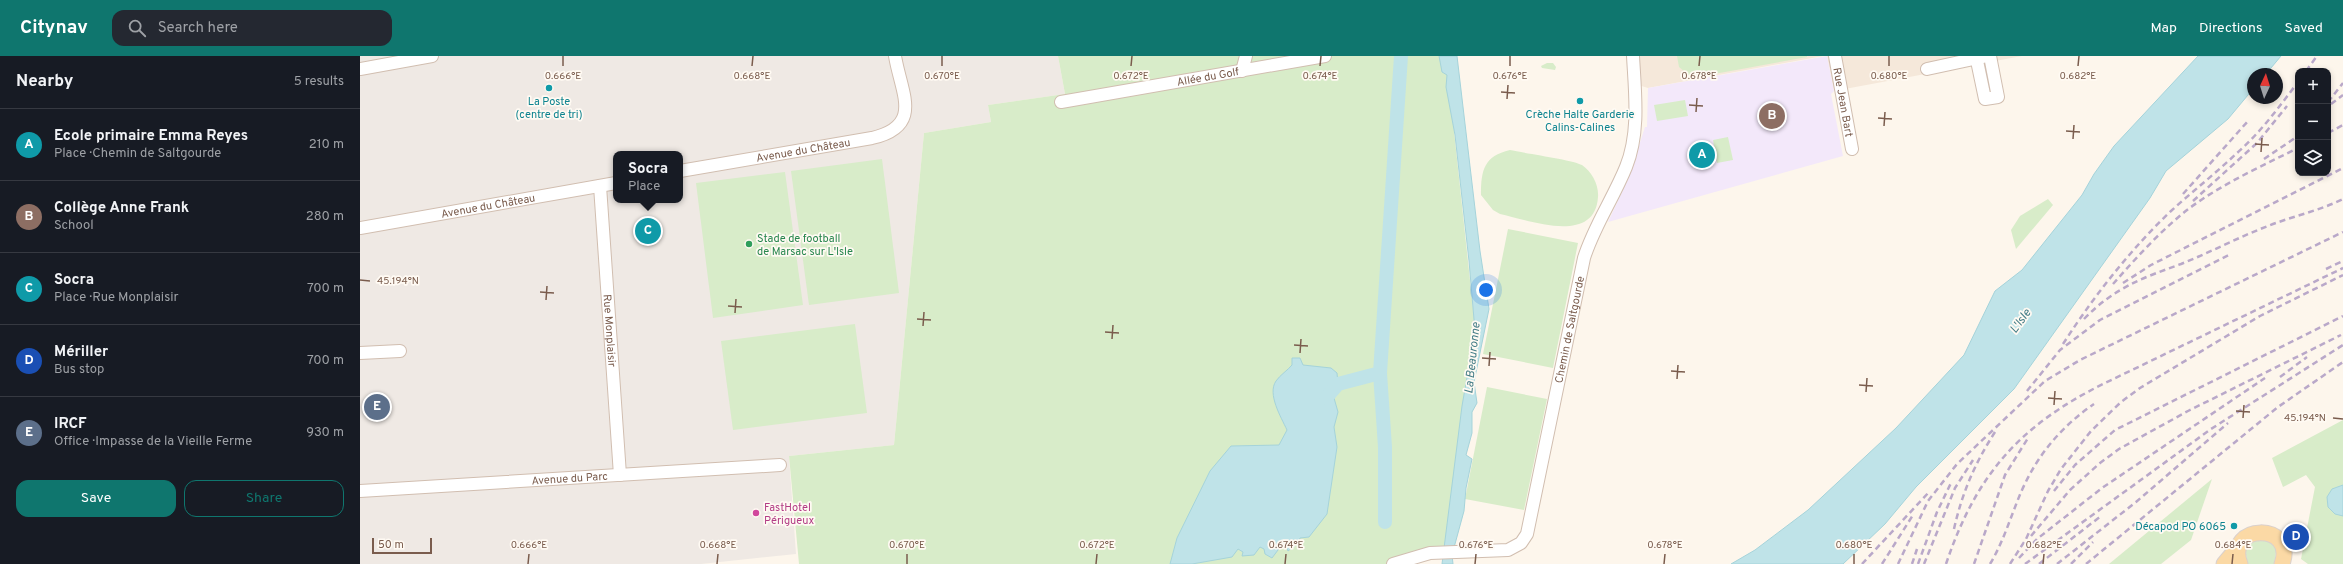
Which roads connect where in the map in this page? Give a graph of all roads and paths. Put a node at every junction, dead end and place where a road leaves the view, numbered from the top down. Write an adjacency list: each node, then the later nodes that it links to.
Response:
1 (432, 56): 8 (street)
2 (895, 56): 13 (street, Avenue du Château)
3 (1246, 56): 10 (street, Allée du Golf)
4 (1325, 56): 10 (street)
5 (1633, 56): 24 (street, Chemin de Saltgourde)
6 (1835, 56): 12 (street, Rue Jean Bart)
7 (1983, 57): 9 (street)
8 (360, 69)
9 (1927, 69)
10 (1242, 71): 11 (street, Allée du Golf)
11 (1061, 102)
12 (1852, 149)
13 (683, 170)
14 (613, 184): 15 (street, Avenue du Château)
15 (600, 186): 16 (street, Avenue du Château); 20 (street, Rue Monplaisir)
16 (360, 228)
17 (400, 351): 18 (street)
18 (360, 353)
19 (780, 465): 20 (street, Avenue du Parc)
20 (620, 475): 21 (street, Avenue du Parc)
21 (360, 491)
22 (2239, 546): 23 (main road); 25 (main road); 26 (main road)
23 (2283, 558): 27 (main road)
24 (1393, 564)
25 (2224, 564)
26 (2240, 564)
27 (2295, 564)

